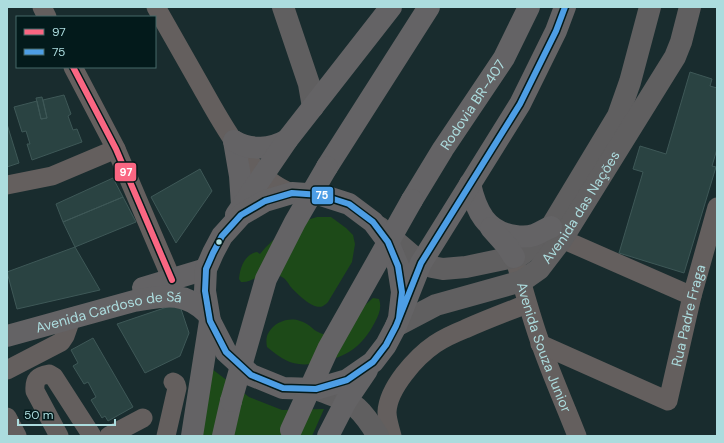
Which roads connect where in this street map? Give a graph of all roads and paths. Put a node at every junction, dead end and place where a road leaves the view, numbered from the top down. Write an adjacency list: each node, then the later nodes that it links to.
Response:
1 (42, 7): 10 (street)
2 (156, 7): 15 (street)
3 (283, 7): 12 (main road)
4 (390, 7): 12 (highway)
5 (429, 7): 54 (highway, bridge)
6 (529, 7): 47 (highway, Rodovia BR-407, bridge)
7 (564, 7): 18 (highway)
8 (650, 7): 13 (main road, Avenida das Nações)
9 (690, 7): 13 (main road, Avenida das Nações)
10 (46, 16)
11 (74, 68): 16 (street)
12 (313, 107): 14 (highway)
13 (625, 121): 25 (main road, Avenida das Nações)
14 (287, 140): 15 (highway); 17 (highway)
15 (234, 141): 17 (street); 21 (highway)
16 (116, 149): 19 (street); 30 (street)
17 (263, 175): 20 (street); 21 (highway)
18 (470, 184): 24 (highway); 28 (highway)
19 (7, 185)
20 (292, 193): 23 (highway); 26 (highway)
21 (242, 205): 26 (highway)
22 (716, 218): 32 (street, Rua Padre Fraga)
23 (373, 222): 28 (main road, Avenida das Nações); 36 (highway)
24 (491, 228): 25 (highway); 27 (highway)
25 (557, 233): 27 (main road, Avenida das Nações); 31 (main road, Avenida das Nações); 32 (street)
26 (222, 236): 29 (highway)
27 (514, 257): 28 (main road, Avenida das Nações); 31 (street, Avenida Souza Junior)
28 (421, 263): 36 (highway)
29 (206, 269): 30 (highway, Avenida Cardoso de Sá); 34 (highway)
30 (172, 280): 37 (highway, Avenida Cardoso de Sá)
31 (522, 280): 33 (street, Avenida Souza Junior); 36 (main road, Avenida das Nações)
32 (692, 296): 39 (street, Rua Padre Fraga)
33 (527, 304): 39 (street, Avenida Souza Junior); 57 (street)
34 (209, 317): 35 (highway, Avenida Cardoso de Sá); 43 (highway); 53 (highway)
35 (71, 319): 38 (highway, Avenida Cardoso de Sá); 41 (street)
36 (397, 322): 40 (highway)
37 (7, 325)
38 (7, 336)
39 (540, 344): 58 (street, Avenida Souza Junior)
40 (373, 362): 43 (highway); 44 (highway)
41 (7, 370)
42 (173, 382): 52 (street)
43 (316, 389): 44 (main road)
44 (346, 401): 55 (highway); 56 (main road)
45 (7, 417): 48 (street)
46 (143, 418): 51 (street)
47 (290, 433)
48 (17, 436)
49 (59, 436): 50 (street)
50 (92, 436)
51 (109, 436)
52 (166, 436)
53 (192, 436)
54 (223, 436)
55 (328, 436)
56 (378, 436)
57 (392, 436)
58 (577, 436)

